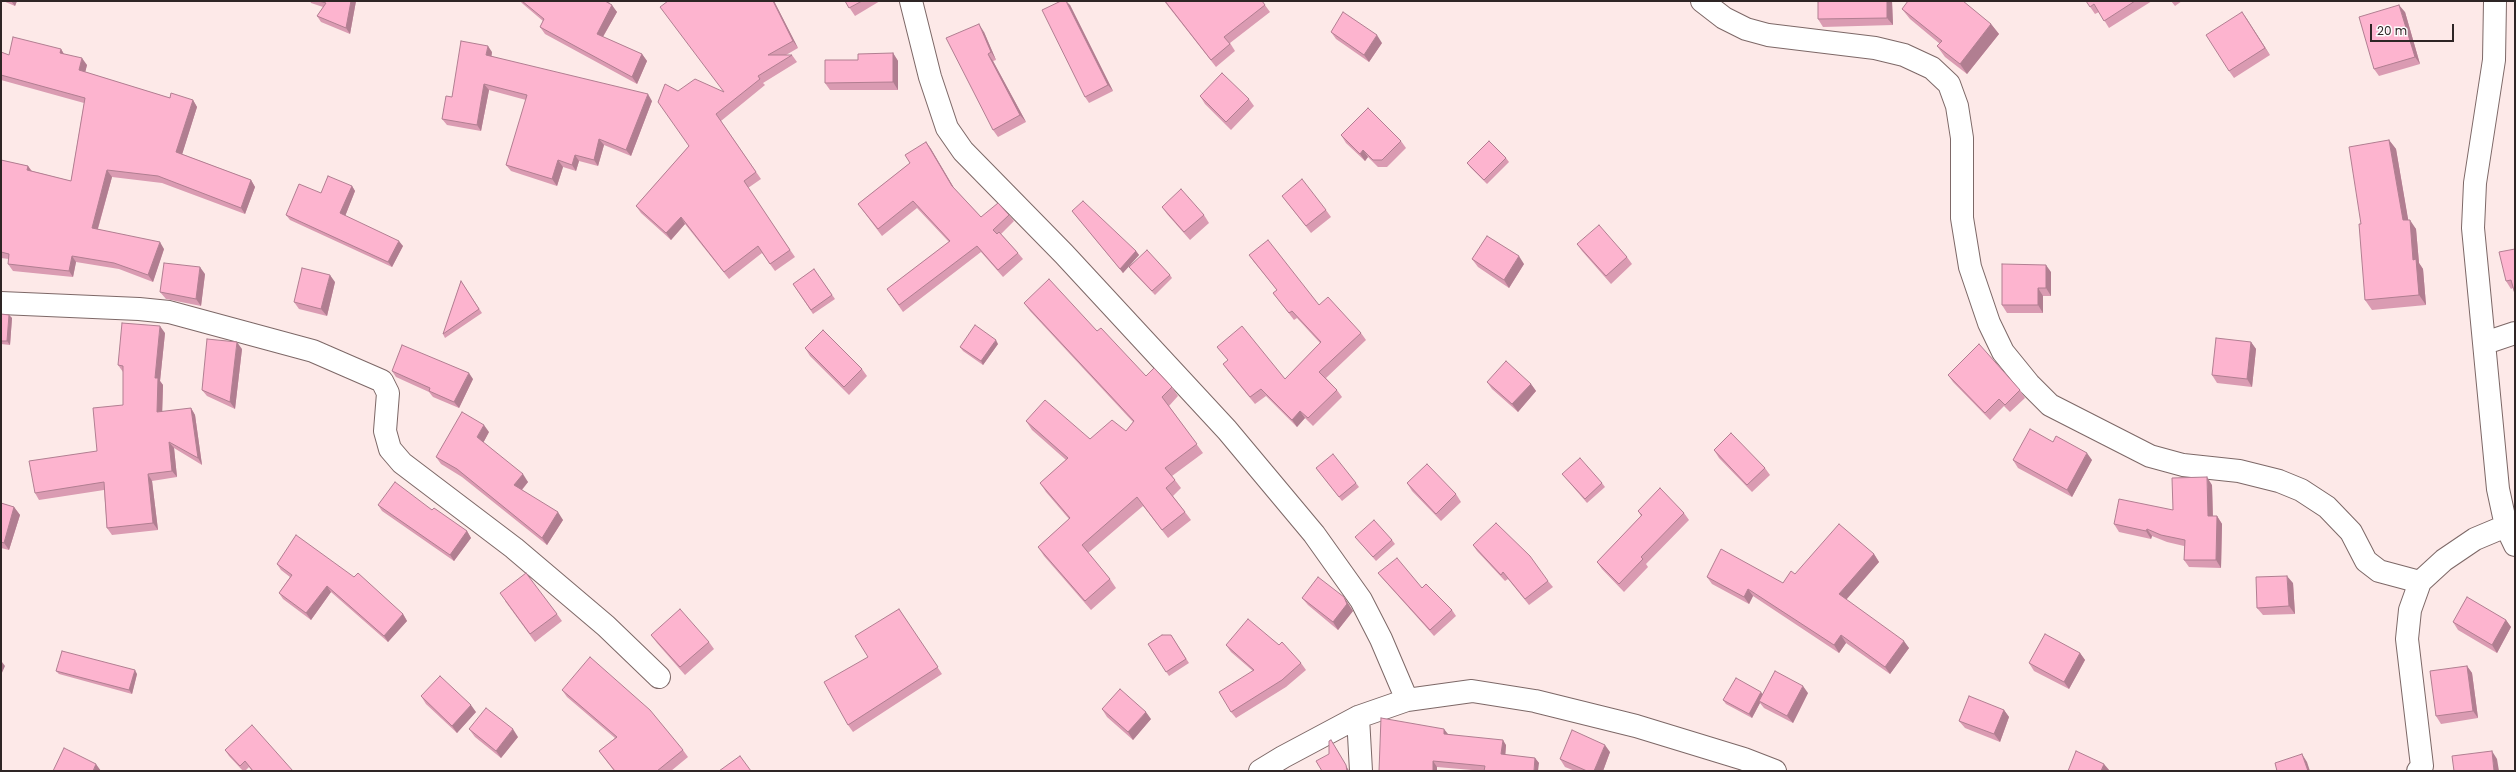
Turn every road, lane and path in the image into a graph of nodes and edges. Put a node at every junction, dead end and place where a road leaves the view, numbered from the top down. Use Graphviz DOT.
graph roads {
  1 [pos="911,1"];
  2 [pos="1702,1"];
  3 [pos="2495,1"];
  4 [pos="1,303"];
  5 [pos="2515,333"];
  6 [pos="2485,343"];
  7 [pos="2511,535"];
  8 [pos="2420,582"];
  9 [pos="659,677"];
  10 [pos="1407,700"];
  11 [pos="1358,717"];
  12 [pos="2421,769"];
  13 [pos="1260,771"];
  14 [pos="1361,771"];
  15 [pos="1775,771"];
  1 -- 10 [label="street"];
  2 -- 8 [label="street"];
  3 -- 6 [label="street"];
  4 -- 9 [label="street"];
  5 -- 6 [label="street"];
  6 -- 7 [label="street"];
  7 -- 8 [label="street"];
  8 -- 12 [label="street"];
  10 -- 11 [label="street"];
  10 -- 15 [label="street"];
  11 -- 13 [label="street"];
  11 -- 14 [label="street"];
}
